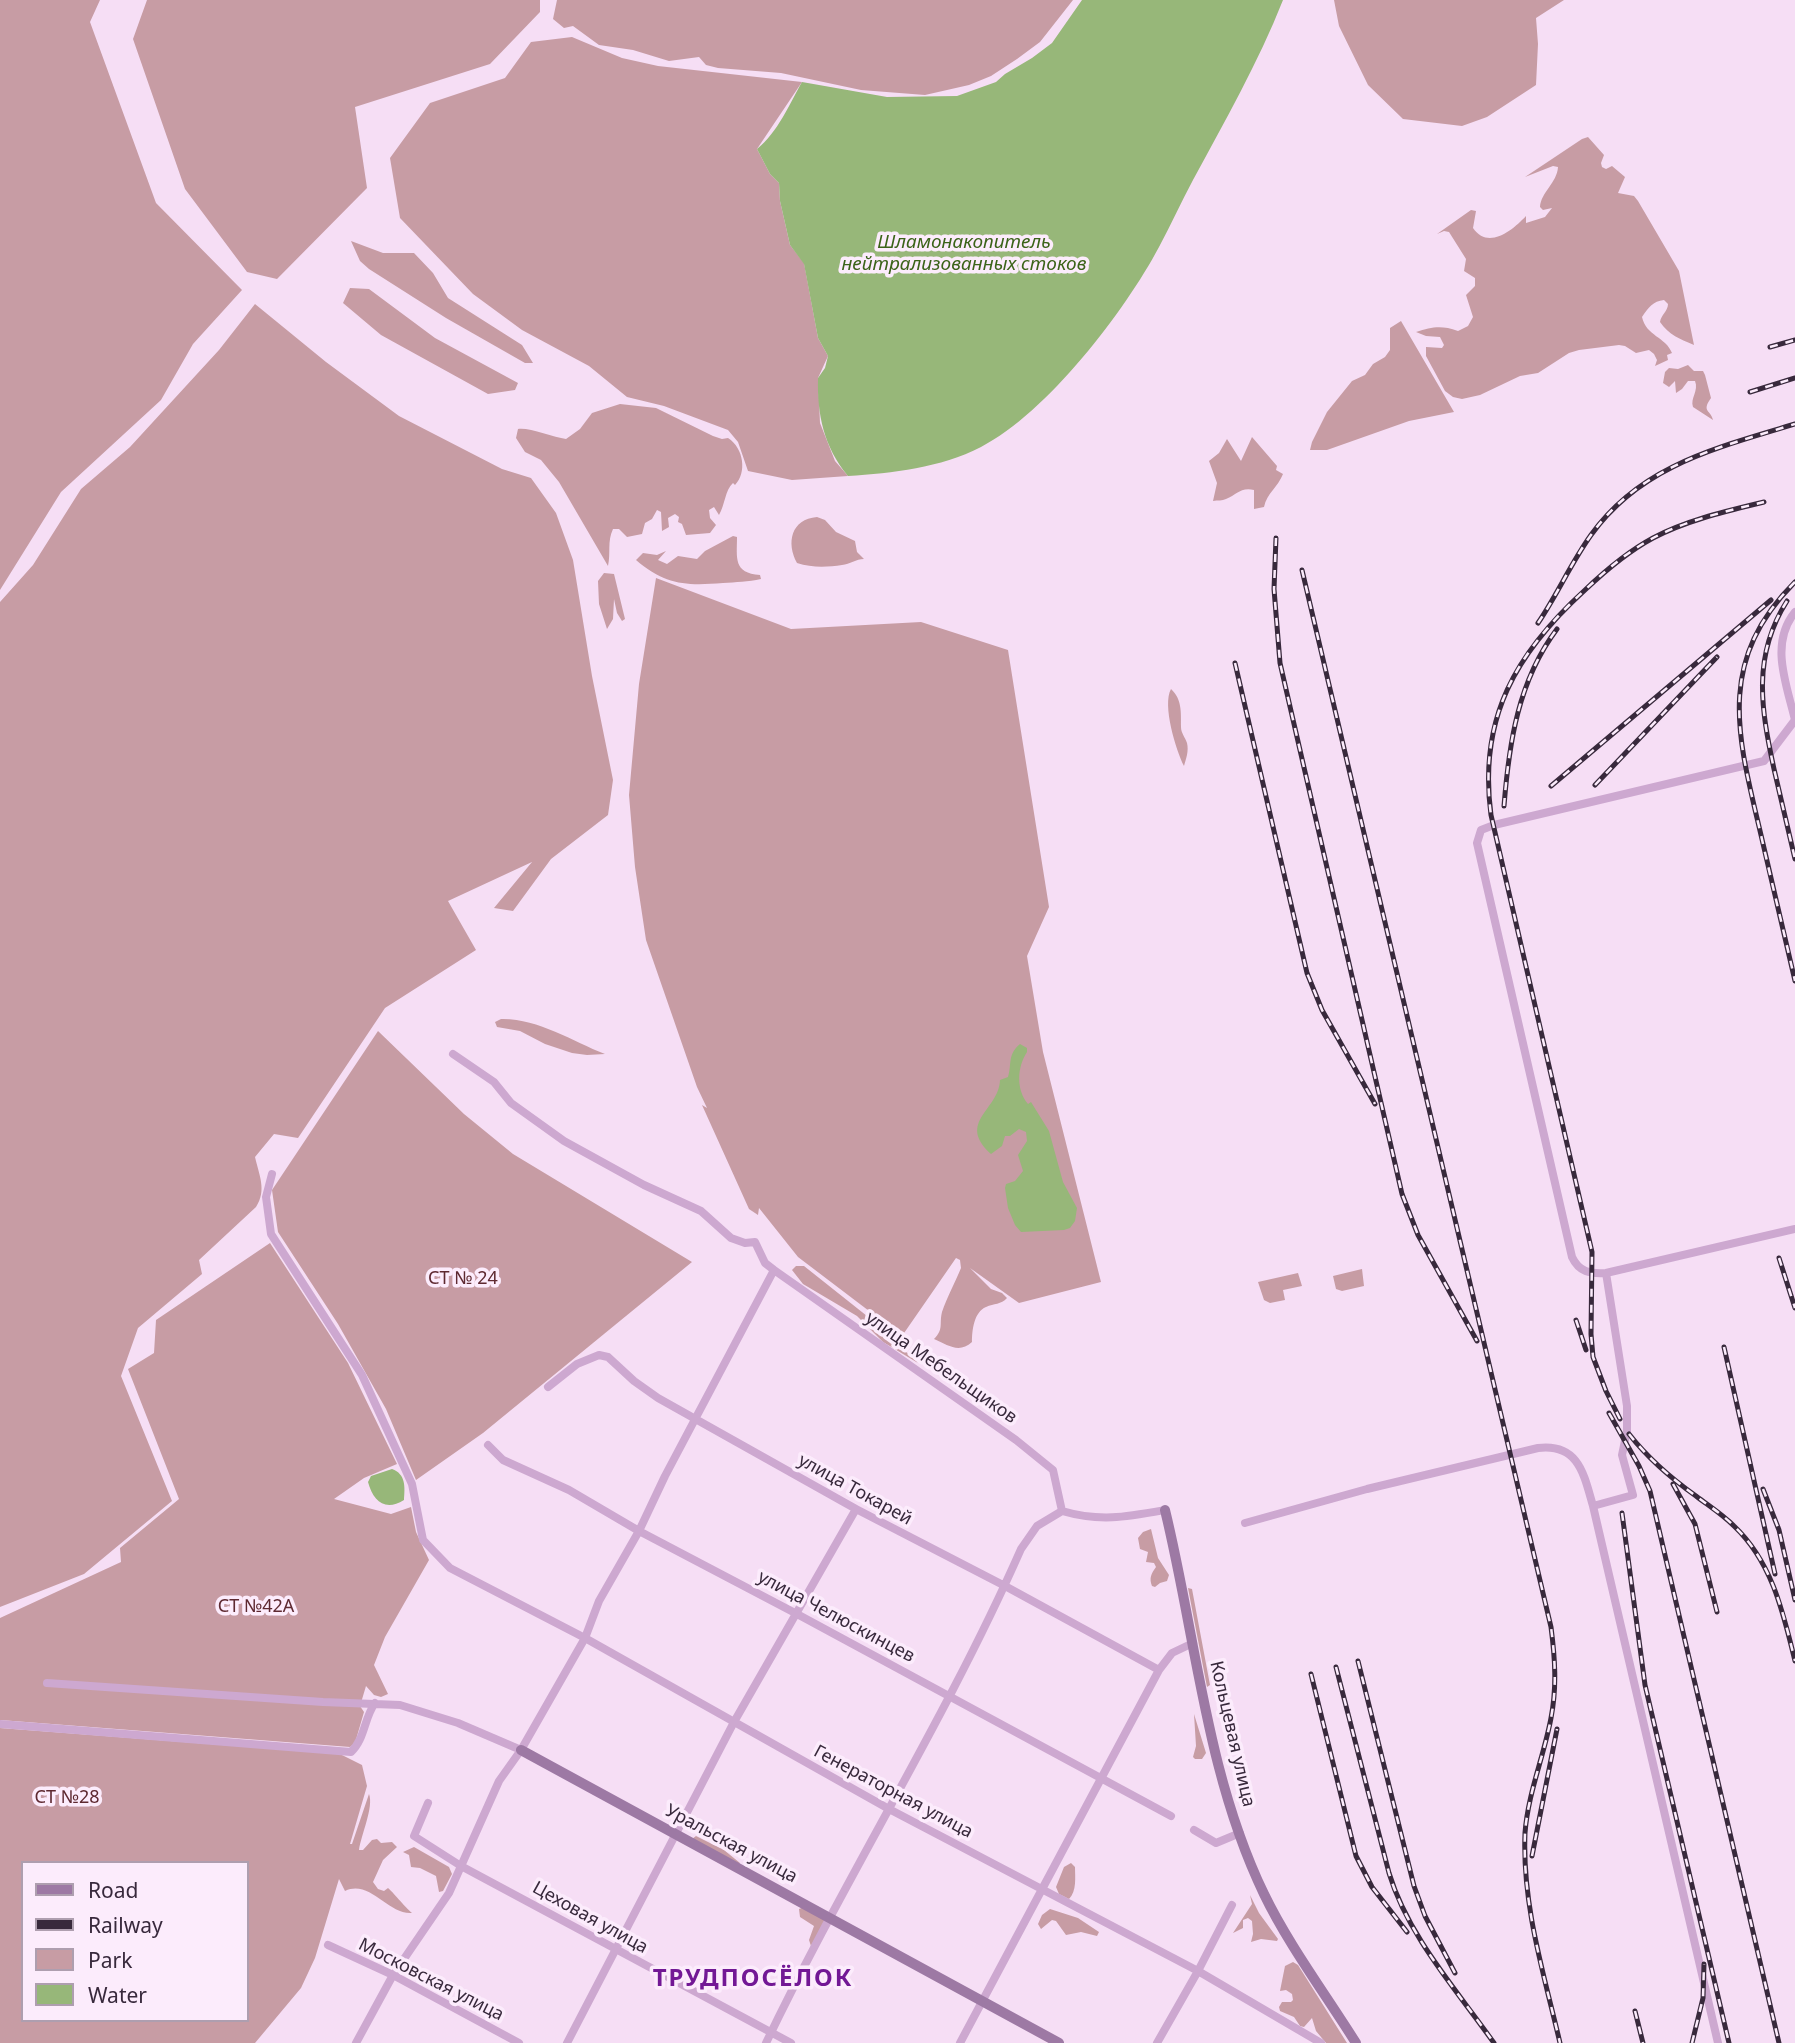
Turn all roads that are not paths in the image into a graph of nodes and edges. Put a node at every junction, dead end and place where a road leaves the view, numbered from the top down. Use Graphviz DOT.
graph roads {
  1 [pos="1795,612"];
  2 [pos="453,1054"];
  3 [pos="272,1174"];
  4 [pos="1795,1229"];
  5 [pos="774,1270"];
  6 [pos="1606,1273"];
  7 [pos="548,1387"];
  8 [pos="696,1419"];
  9 [pos="488,1446"];
  10 [pos="1593,1506"];
  11 [pos="856,1510"];
  12 [pos="1165,1510"];
  13 [pos="1062,1511"];
  14 [pos="1245,1523"];
  15 [pos="639,1531"];
  16 [pos="1005,1586"];
  17 [pos="797,1614"];
  18 [pos="584,1638"];
  19 [pos="1193,1643"];
  20 [pos="1159,1670"];
  21 [pos="47,1683"];
  22 [pos="949,1695"];
  23 [pos="376,1703"];
  24 [pos="734,1722"];
  25 [pos="0,1724"];
  26 [pos="521,1750"];
  27 [pos="1100,1779"];
  28 [pos="428,1802"];
  29 [pos="889,1809"];
  30 [pos="1171,1816"];
  31 [pos="1194,1830"];
  32 [pos="674,1833"];
  33 [pos="1240,1833"];
  34 [pos="461,1866"];
  35 [pos="1044,1889"];
  36 [pos="1232,1905"];
  37 [pos="830,1918"];
  38 [pos="328,1945"];
  39 [pos="614,1950"];
  40 [pos="1198,1971"];
  41 [pos="393,1975"];
  42 [pos="982,2003"];
  43 [pos="771,2032"];
  44 [pos="356,2043"];
  45 [pos="519,2043"];
  46 [pos="567,2043"];
  47 [pos="766,2043"];
  48 [pos="791,2043"];
  49 [pos="960,2043"];
  50 [pos="1059,2043"];
  51 [pos="1157,2043"];
  52 [pos="1321,2043"];
  53 [pos="1356,2043"];
  54 [pos="1718,2043"];
  1 -- 6 [label="street"];
  2 -- 5 [label="street"];
  3 -- 18 [label="street, Генераторная улица"];
  4 -- 6 [label="street"];
  5 -- 8 [label="street"];
  5 -- 13 [label="street, улица Мебельщиков"];
  6 -- 10 [label="street"];
  7 -- 8 [label="street, улица Токарей"];
  8 -- 11 [label="street, улица Токарей"];
  8 -- 15 [label="street"];
  9 -- 15 [label="street, улица Челюскинцев"];
  10 -- 14 [label="street"];
  10 -- 54 [label="street"];
  11 -- 16 [label="street, улица Токарей"];
  11 -- 17 [label="street"];
  12 -- 13 [label="street, Кольцевая улица"];
  12 -- 19 [label="street, Кольцевая улица"];
  13 -- 16 [label="street"];
  15 -- 17 [label="street, улица Челюскинцев"];
  15 -- 18 [label="street"];
  16 -- 20 [label="street, улица Токарей"];
  16 -- 22 [label="street"];
  17 -- 22 [label="street, улица Челюскинцев"];
  17 -- 24 [label="street"];
  18 -- 24 [label="street, Генераторная улица"];
  18 -- 26 [label="street"];
  19 -- 20 [label="street"];
  19 -- 33 [label="street, Кольцевая улица"];
  20 -- 27 [label="street"];
  21 -- 23 [label="street, Уральская улица"];
  22 -- 27 [label="street, улица Челюскинцев"];
  22 -- 29 [label="street"];
  23 -- 25 [label="street"];
  23 -- 26 [label="street, Уральская улица"];
  24 -- 29 [label="street, Генераторная улица"];
  24 -- 32 [label="street"];
  26 -- 32 [label="street, Уральская улица"];
  26 -- 34 [label="street"];
  27 -- 30 [label="street, улица Челюскинцев"];
  27 -- 35 [label="street"];
  28 -- 34 [label="street, Цеховая улица"];
  29 -- 35 [label="street, Генераторная улица"];
  29 -- 37 [label="street"];
  31 -- 33 [label="street"];
  32 -- 37 [label="street, Уральская улица"];
  32 -- 39 [label="street"];
  33 -- 53 [label="street, Кольцевая улица"];
  34 -- 39 [label="street, Цеховая улица"];
  34 -- 41 [label="street"];
  35 -- 40 [label="street, Генераторная улица"];
  35 -- 42 [label="street"];
  36 -- 40 [label="street"];
  37 -- 42 [label="street, Уральская улица"];
  37 -- 43 [label="street"];
  38 -- 41 [label="street, Московская улица"];
  39 -- 43 [label="street, Цеховая улица"];
  39 -- 46 [label="street"];
  40 -- 51 [label="street"];
  40 -- 52 [label="street, Генераторная улица"];
  41 -- 44 [label="street"];
  41 -- 45 [label="street, Московская улица"];
  42 -- 49 [label="street"];
  42 -- 50 [label="street, Уральская улица"];
  43 -- 47 [label="street"];
  43 -- 48 [label="street, Цеховая улица"];
}
